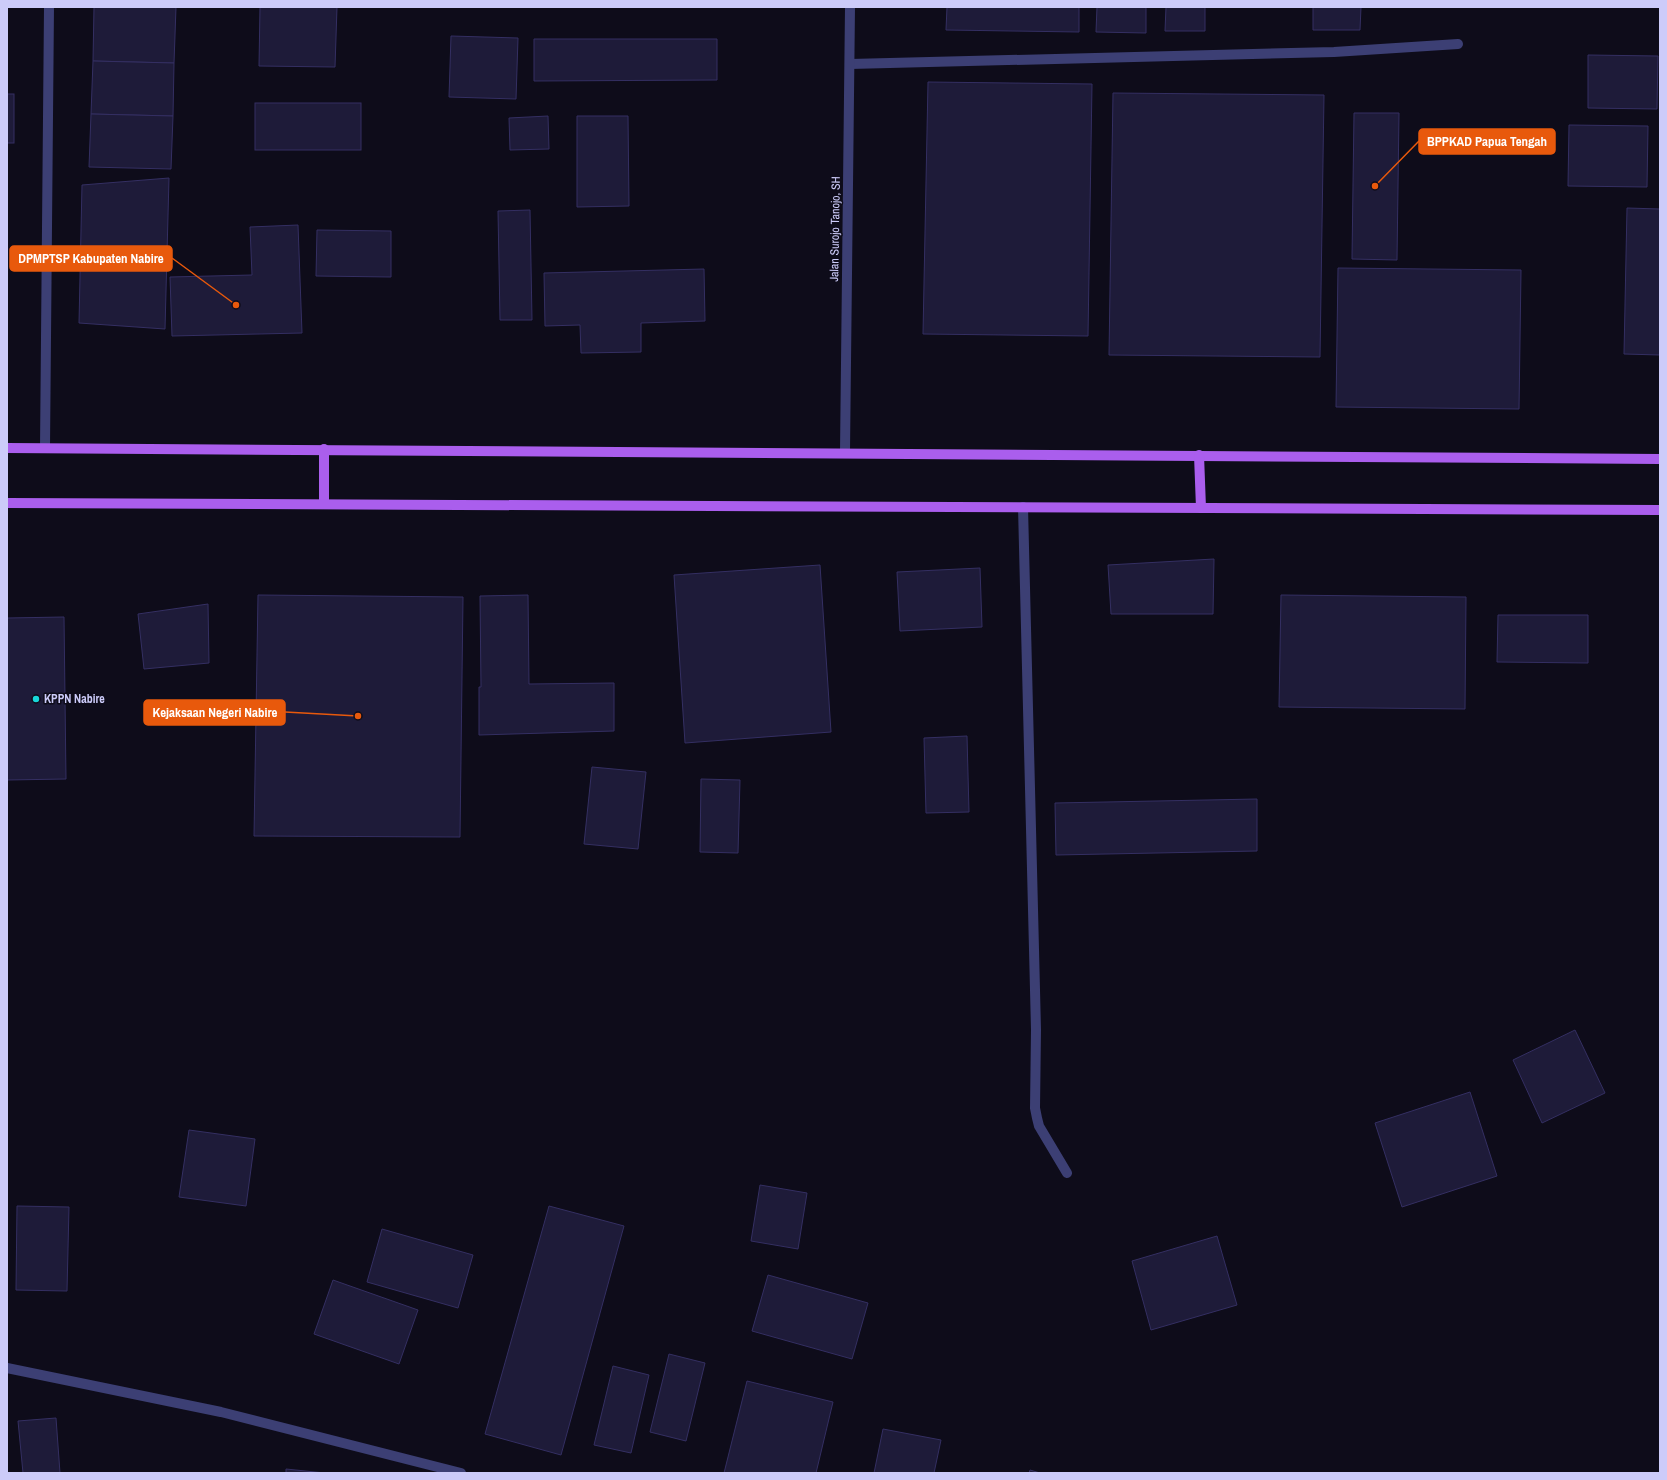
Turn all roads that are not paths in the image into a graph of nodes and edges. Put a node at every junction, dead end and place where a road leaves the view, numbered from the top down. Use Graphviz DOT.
graph roads {
  1 [pos="49,7"];
  2 [pos="850,7"];
  3 [pos="1458,44"];
  4 [pos="850,64"];
  5 [pos="7,448"];
  6 [pos="45,448"];
  7 [pos="324,449"];
  8 [pos="845,452"];
  9 [pos="1199,455"];
  10 [pos="1660,459"];
  11 [pos="7,503"];
  12 [pos="324,504"];
  13 [pos="1023,508"];
  14 [pos="1201,508"];
  15 [pos="1660,510"];
  16 [pos="1066,1173"];
  17 [pos="7,1368"];
  18 [pos="461,1473"];
  1 -- 6 [label="street"];
  2 -- 4 [label="street, Jalan Surojo Tanojo, SH"];
  3 -- 4 [label="street"];
  4 -- 8 [label="street, Jalan Surojo Tanojo, SH"];
  5 -- 6 [label="main road"];
  6 -- 7 [label="main road"];
  7 -- 8 [label="main road"];
  7 -- 12 [label="main road"];
  8 -- 9 [label="main road"];
  9 -- 10 [label="main road"];
  9 -- 14 [label="main road"];
  11 -- 12 [label="main road"];
  12 -- 13 [label="main road"];
  13 -- 14 [label="main road"];
  13 -- 16 [label="street"];
  14 -- 15 [label="main road"];
  17 -- 18 [label="street"];
}
